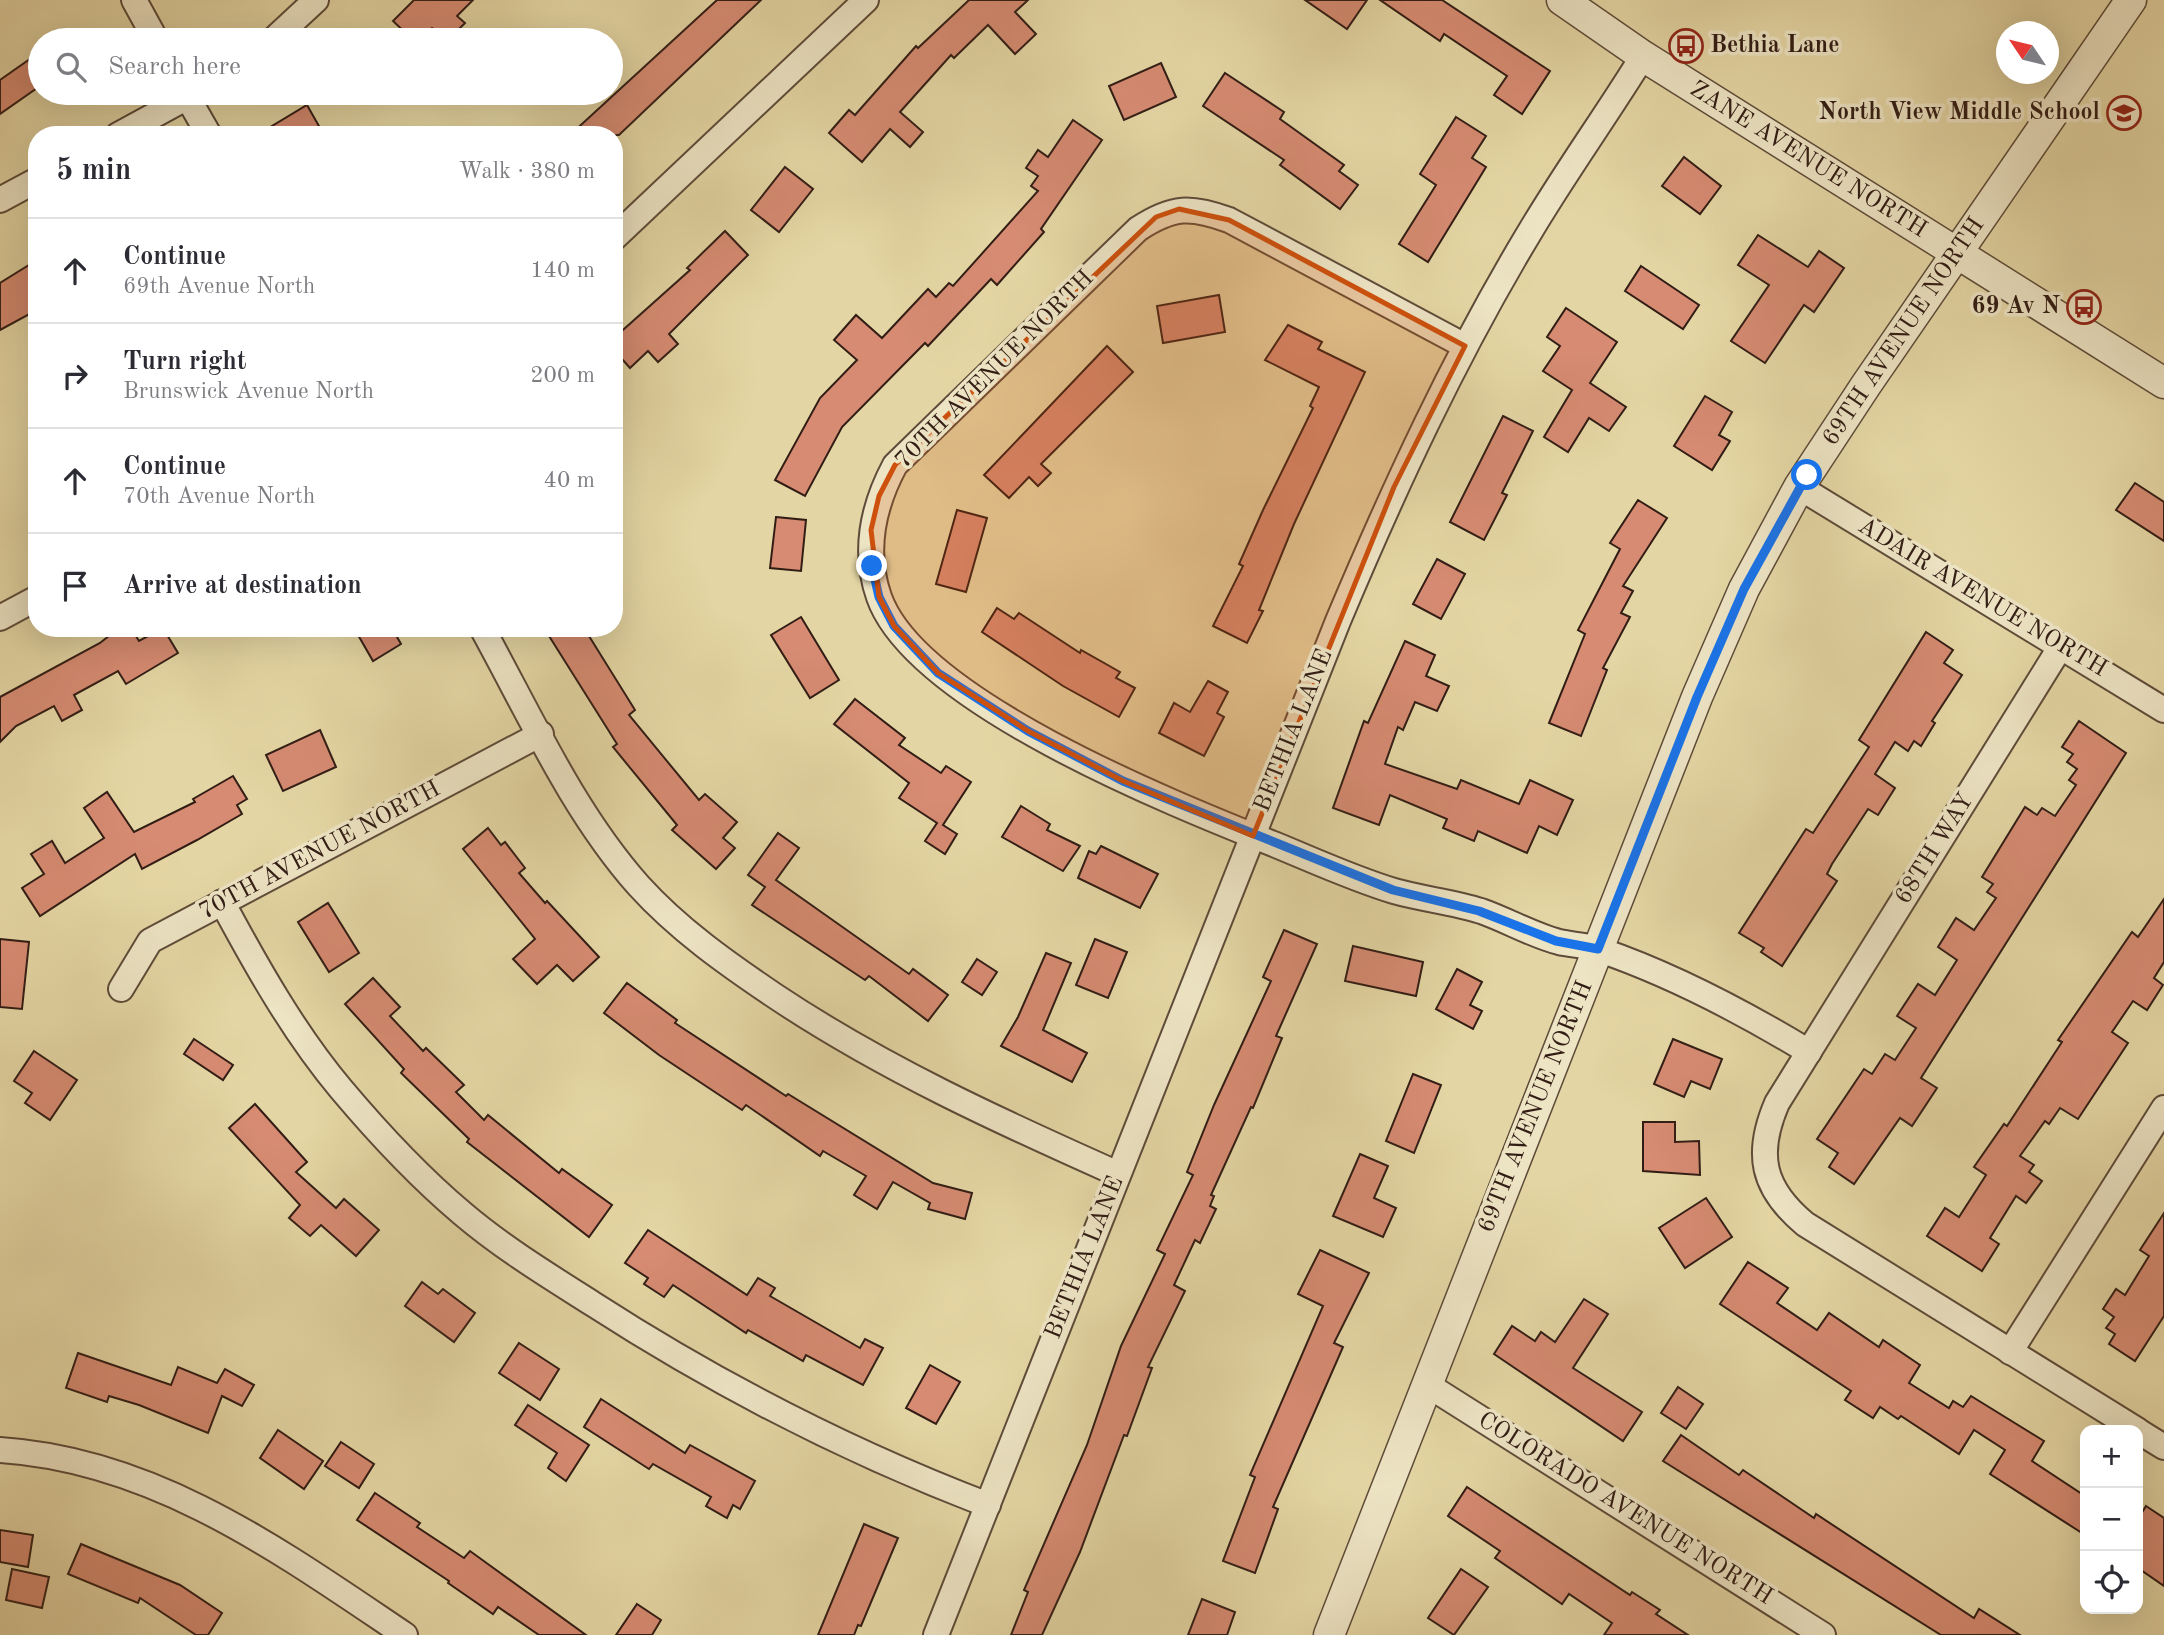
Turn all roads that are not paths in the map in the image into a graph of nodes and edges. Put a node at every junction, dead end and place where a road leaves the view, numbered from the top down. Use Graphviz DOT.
graph roads {
  1 [pos="134,0"];
  2 [pos="316,0"];
  3 [pos="866,0"];
  4 [pos="1562,0"];
  5 [pos="2132,0"];
  6 [pos="149,28"];
  7 [pos="286,28"];
  8 [pos="1643,56"];
  9 [pos="170,105"];
  10 [pos="194,105"];
  11 [pos="134,126"];
  12 [pos="205,126"];
  13 [pos="28,185"];
  14 [pos="0,200"];
  15 [pos="623,230"];
  16 [pos="1956,255"];
  17 [pos="1465,346"];
  18 [pos="2164,383"];
  19 [pos="1799,487"];
  20 [pos="28,603"];
  21 [pos="0,618"];
  22 [pos="487,637"];
  23 [pos="2061,646"];
  24 [pos="2164,710"];
  25 [pos="541,734"];
  26 [pos="1253,836"];
  27 [pos="222,902"];
  28 [pos="1598,949"];
  29 [pos="121,989"];
  30 [pos="1809,1052"];
  31 [pos="2164,1108"];
  32 [pos="1118,1174"];
  33 [pos="2010,1352"];
  34 [pos="1426,1384"];
  35 [pos="2130,1425"];
  36 [pos="2143,1433"];
  37 [pos="2164,1447"];
  38 [pos="0,1450"];
  39 [pos="988,1504"];
  40 [pos="405,1635"];
  41 [pos="936,1635"];
  42 [pos="1329,1635"];
  43 [pos="1824,1635"];
  1 -- 6 [label="street"];
  2 -- 7 [label="street"];
  3 -- 15 [label="street"];
  4 -- 8 [label="street, ZANE AVENUE NORTH"];
  5 -- 16 [label="street, 69TH AVENUE NORTH"];
  8 -- 16 [label="street, ZANE AVENUE NORTH"];
  8 -- 17 [label="street, BETHIA LANE"];
  9 -- 11 [label="street"];
  10 -- 12 [label="street"];
  13 -- 14 [label="street"];
  16 -- 18 [label="street, ZANE AVENUE NORTH"];
  16 -- 19 [label="street, 69TH AVENUE NORTH"];
  17 -- 26 [label="street, BETHIA LANE"];
  17 -- 26 [label="street, 70TH AVENUE NORTH"];
  19 -- 23 [label="street, ADAIR AVENUE NORTH"];
  19 -- 28 [label="street, 69TH AVENUE NORTH"];
  20 -- 21 [label="street"];
  22 -- 25 [label="street"];
  23 -- 24 [label="street, ADAIR AVENUE NORTH"];
  23 -- 30 [label="street, 68TH WAY"];
  25 -- 27 [label="street, 70TH AVENUE NORTH"];
  25 -- 32 [label="street"];
  26 -- 28 [label="street, 70TH AVENUE NORTH"];
  26 -- 32 [label="street, BETHIA LANE"];
  27 -- 29 [label="street, 70TH AVENUE NORTH"];
  27 -- 39 [label="street"];
  28 -- 30 [label="street, 70TH AVENUE NORTH"];
  28 -- 34 [label="street, 69TH AVENUE NORTH"];
  30 -- 33 [label="street, 68TH WAY"];
  31 -- 33 [label="street"];
  32 -- 39 [label="street, BETHIA LANE"];
  33 -- 35 [label="street, 68TH WAY"];
  34 -- 42 [label="street, 69TH AVENUE NORTH"];
  34 -- 43 [label="street, COLORADO AVENUE NORTH"];
  36 -- 37 [label="street, 68TH WAY"];
  38 -- 40 [label="street"];
  39 -- 41 [label="street, BETHIA LANE"];
}
